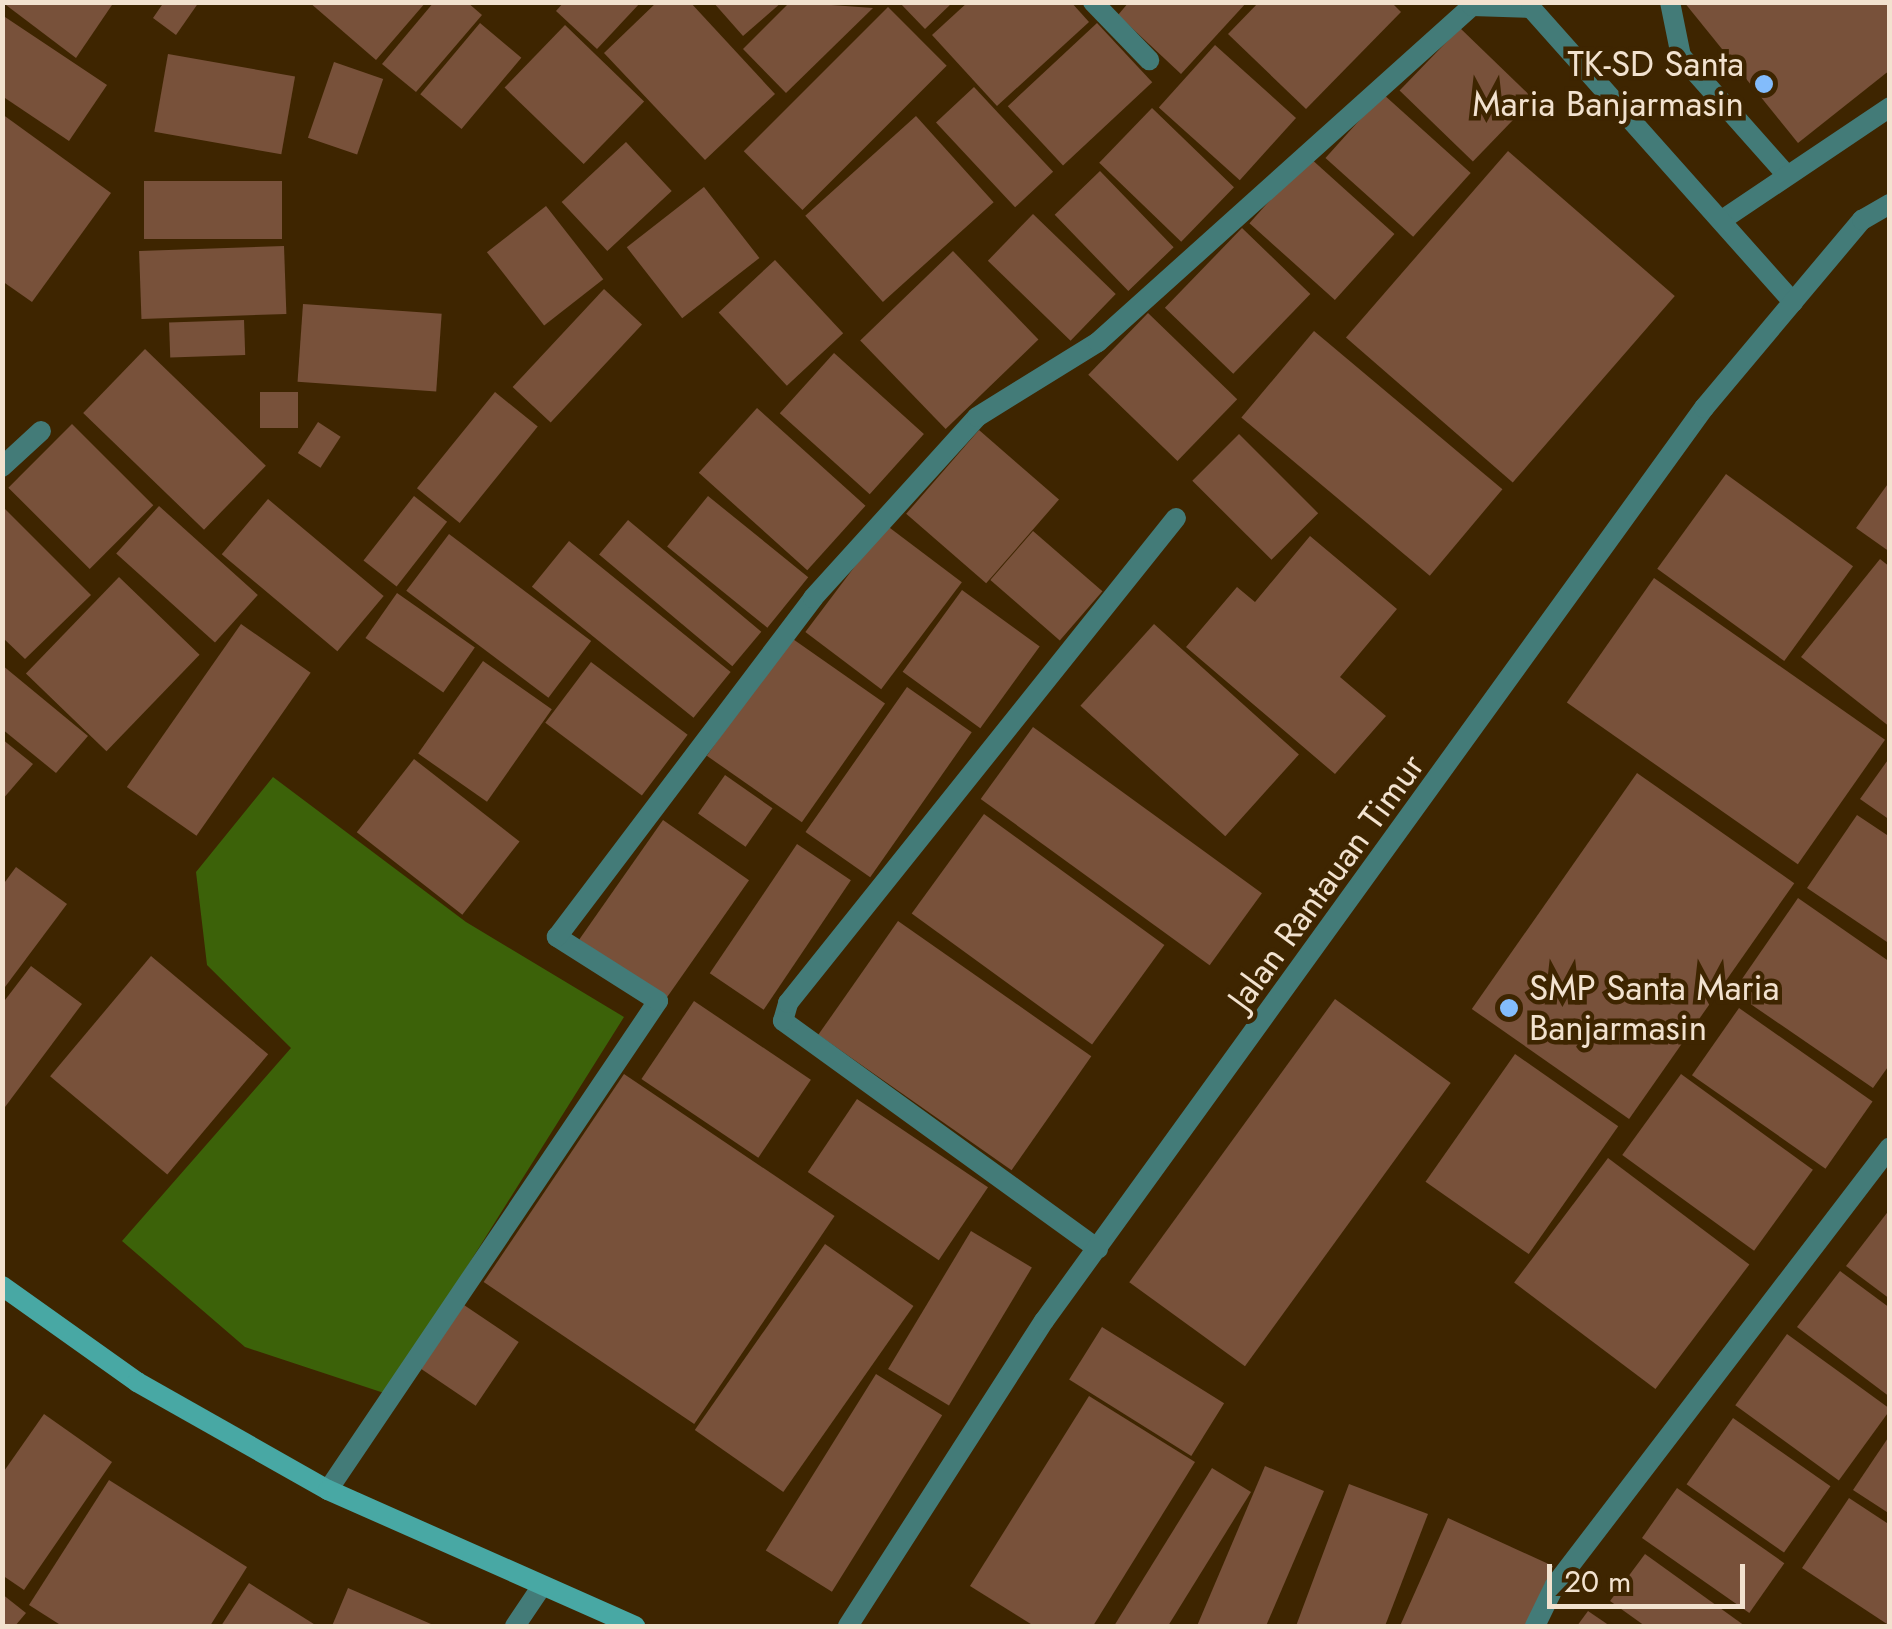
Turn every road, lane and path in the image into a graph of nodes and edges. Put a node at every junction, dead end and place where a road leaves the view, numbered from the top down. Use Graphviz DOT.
graph roads {
  1 [pos="1094,2"];
  2 [pos="1670,2"];
  3 [pos="1149,60"];
  4 [pos="1890,107"];
  5 [pos="1783,172"];
  6 [pos="1890,204"];
  7 [pos="1725,218"];
  8 [pos="1793,302"];
  9 [pos="41,431"];
  10 [pos="2,467"];
  11 [pos="1176,518"];
  12 [pos="1890,1147"];
  13 [pos="1098,1249"];
  14 [pos="2,1286"];
  15 [pos="328,1490"];
  16 [pos="540,1589"];
  17 [pos="515,1626"];
  18 [pos="634,1626"];
  19 [pos="848,1626"];
  20 [pos="1535,1626"];
  1 -- 3 [label="street"];
  2 -- 5 [label="street"];
  4 -- 5 [label="street"];
  5 -- 7 [label="street"];
  6 -- 8 [label="street, Jalan Rantauan Timur"];
  7 -- 8 [label="street"];
  7 -- 15 [label="street"];
  8 -- 13 [label="street, Jalan Rantauan Timur"];
  9 -- 10 [label="street"];
  11 -- 13 [label="street"];
  12 -- 20 [label="street"];
  13 -- 19 [label="street, Jalan Rantauan Timur"];
  14 -- 15 [label="main road"];
  15 -- 16 [label="main road"];
  16 -- 17 [label="street"];
  16 -- 18 [label="main road"];
}
